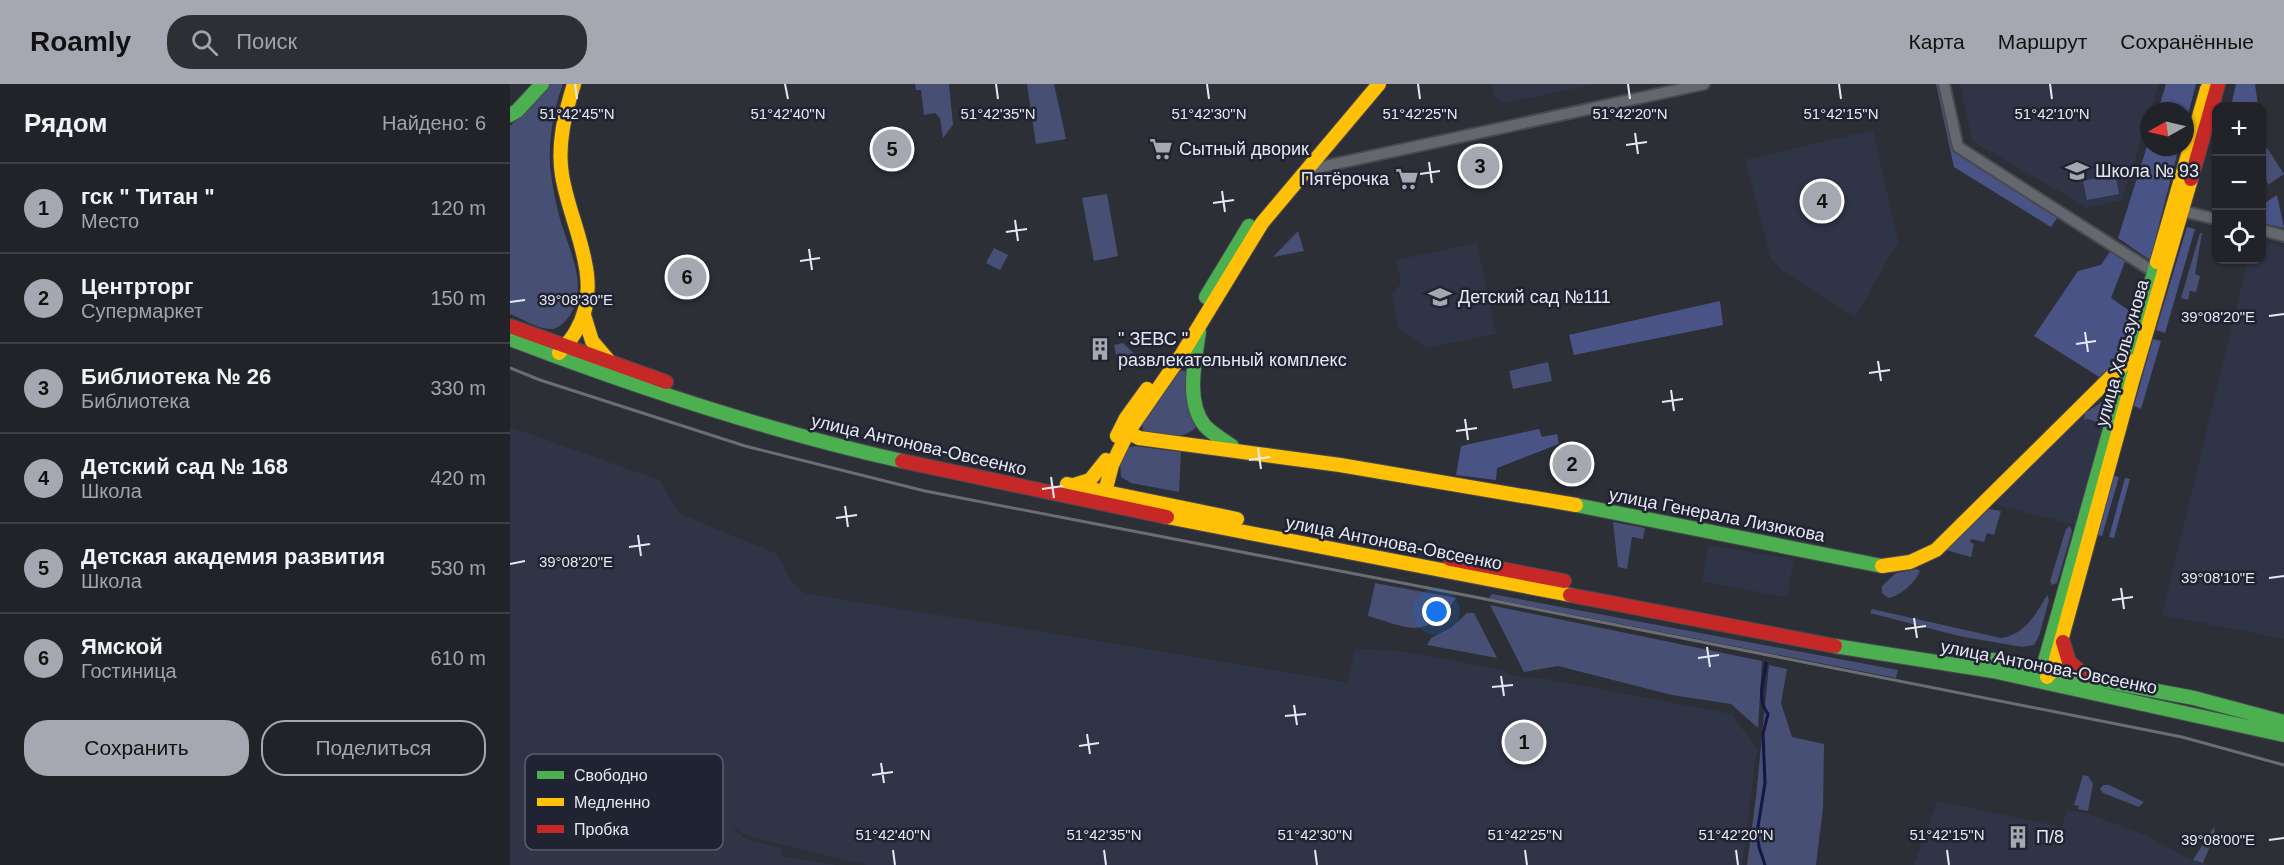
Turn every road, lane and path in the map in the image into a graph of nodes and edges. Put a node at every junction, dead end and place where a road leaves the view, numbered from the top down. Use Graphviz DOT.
graph roads {
  1 [pos="542,84"];
  2 [pos="574,84"];
  3 [pos="1367,84"];
  4 [pos="1379,84"];
  5 [pos="1704,84"];
  6 [pos="1944,84"];
  7 [pos="2209,84"];
  8 [pos="2218,84"];
  9 [pos="510,115"];
  10 [pos="2201,126"];
  11 [pos="1307,170"];
  12 [pos="2182,211"];
  13 [pos="2212,218"];
  14 [pos="2266,231"];
  15 [pos="2284,236"];
  16 [pos="2154,272"];
  17 [pos="584,315"];
  18 [pos="1200,325"];
  19 [pos="510,326"];
  20 [pos="510,339"];
  21 [pos="560,351"];
  22 [pos="1176,356"];
  23 [pos="2128,360"];
  24 [pos="611,363"];
  25 [pos="1193,372"];
  26 [pos="2127,381"];
  27 [pos="2105,384"];
  28 [pos="1202,422"];
  29 [pos="1130,428"];
  30 [pos="1181,443"];
  31 [pos="1237,448"];
  32 [pos="1109,463"];
  33 [pos="1072,485"];
  34 [pos="1098,495"];
  35 [pos="1125,496"];
  36 [pos="2058,632"];
  37 [pos="2018,663"];
  38 [pos="2047,673"];
  39 [pos="2088,677"];
  40 [pos="2284,722"];
  41 [pos="2284,735"];
  1 -- 9 [label="main road"];
  2 -- 17 [label="main road"];
  3 -- 22 [label="main road"];
  4 -- 11 [label="main road"];
  5 -- 11 [label="street"];
  6 -- 16 [label="street"];
  7 -- 10 [label="main road, улица Хользунова"];
  8 -- 10 [label="main road, улица Хользунова"];
  10 -- 12 [label="main road, улица Хользунова"];
  10 -- 16 [label="main road, улица Хользунова"];
  11 -- 18 [label="main road"];
  12 -- 13 [label="street"];
  12 -- 26 [label="main road, улица Хользунова"];
  14 -- 15 [label="street"];
  16 -- 23 [label="main road, улица Хользунова"];
  17 -- 21 [label="main road"];
  17 -- 24 [label="main road"];
  18 -- 22 [label="main road"];
  18 -- 25 [label="main road"];
  19 -- 21 [label="main road, улица Антонова-Овсеенко"];
  20 -- 21 [label="main road, улица Антонова-Овсеенко"];
  21 -- 24 [label="main road, улица Антонова-Овсеенко"];
  21 -- 34 [label="main road, улица Антонова-Овсеенко"];
  22 -- 25 [label="main road"];
  22 -- 29 [label="main road"];
  22 -- 29 [label="main road"];
  23 -- 26 [label="main road, улица Хользунова"];
  23 -- 27 [label="main road"];
  24 -- 33 [label="main road, улица Антонова-Овсеенко"];
  25 -- 28 [label="main road"];
  26 -- 27 [label="main road, улица Генерала Лизюкова"];
  26 -- 36 [label="main road, улица Хользунова"];
  27 -- 31 [label="main road, улица Генерала Лизюкова"];
  28 -- 30 [label="main road"];
  28 -- 31 [label="main road, улица Генерала Лизюкова"];
  29 -- 30 [label="main road, улица Генерала Лизюкова"];
  29 -- 32 [label="main road"];
  29 -- 32 [label="main road"];
  30 -- 31 [label="main road, улица Генерала Лизюкова"];
  32 -- 33 [label="main road"];
  32 -- 34 [label="main road"];
  32 -- 35 [label="main road"];
  33 -- 34 [label="main road, улица Антонова-Овсеенко"];
  34 -- 35 [label="main road, улица Антонова-Овсеенко"];
  34 -- 38 [label="main road, улица Антонова-Овсеенко"];
  35 -- 37 [label="main road, улица Антонова-Овсеенко"];
  36 -- 37 [label="main road, улица Хользунова"];
  36 -- 38 [label="main road, улица Хользунова"];
  36 -- 39 [label="main road, улица Хользунова"];
  37 -- 38 [label="main road, улица Антонова-Овсеенко"];
  38 -- 39 [label="main road, улица Антонова-Овсеенко"];
  38 -- 41 [label="main road, улица Антонова-Овсеенко"];
  39 -- 40 [label="main road, улица Антонова-Овсеенко"];
}
